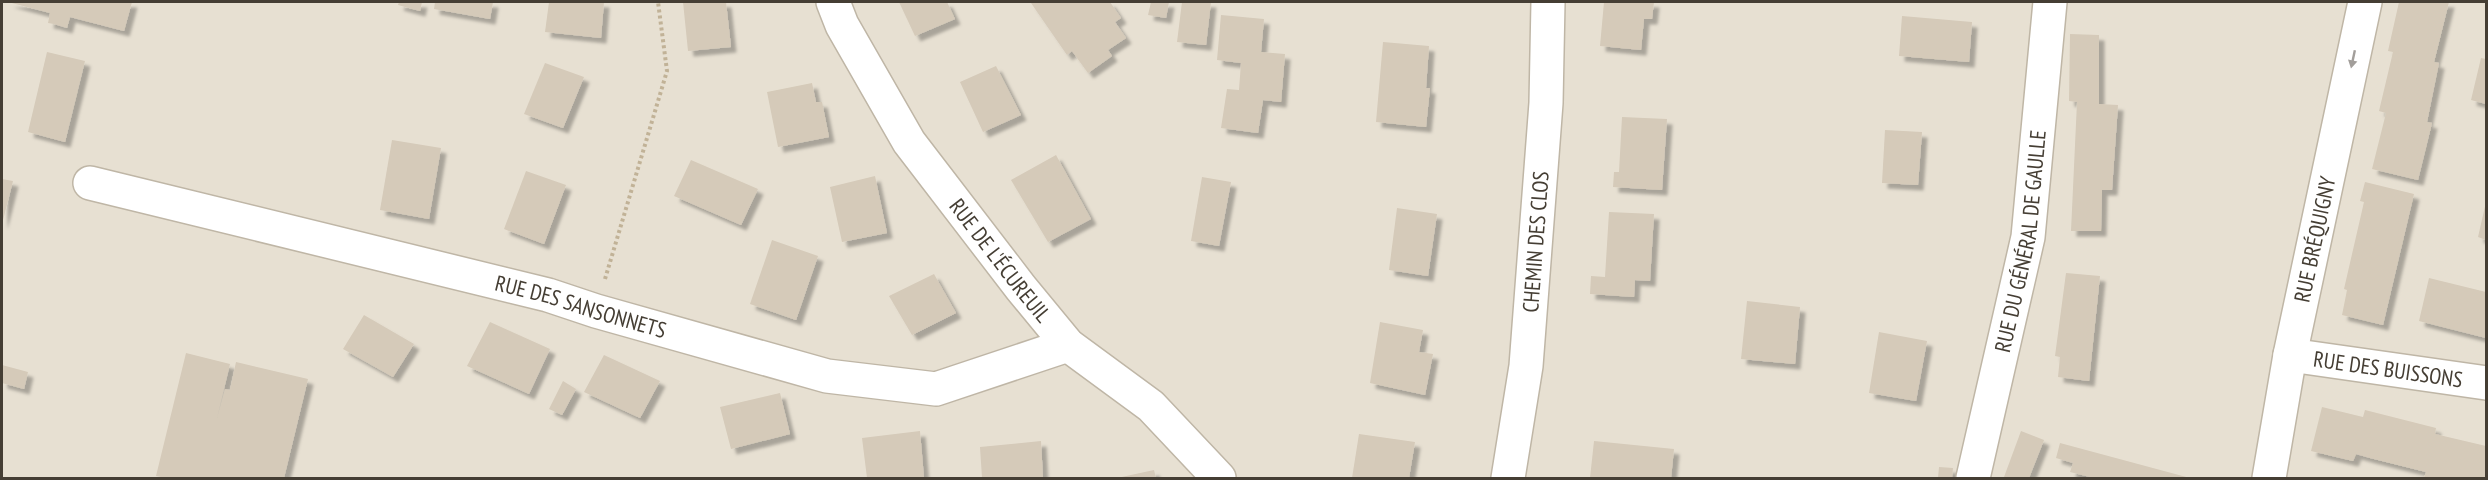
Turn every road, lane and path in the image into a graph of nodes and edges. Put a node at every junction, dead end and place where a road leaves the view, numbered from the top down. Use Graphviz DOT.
graph roads {
  1 [pos="658,2"];
  2 [pos="833,2"];
  3 [pos="1548,2"];
  4 [pos="2050,2"];
  5 [pos="2365,2"];
  6 [pos="90,183"];
  7 [pos="596,311"];
  8 [pos="1068,345"];
  9 [pos="2290,355"];
  10 [pos="2487,383"];
  11 [pos="1219,478"];
  12 [pos="1508,478"];
  13 [pos="1973,478"];
  14 [pos="2269,478"];
  1 -- 7 [label="path"];
  2 -- 8 [label="street, RUE DE L'ÉCUREUIL"];
  3 -- 12 [label="street, CHEMIN DES CLOS"];
  4 -- 13 [label="street, RUE DU GÉNÉRAL DE GAULLE"];
  5 -- 9 [label="street, RUE BRÉQUIGNY, one-way"];
  6 -- 7 [label="street, RUE DES SANSONNETS"];
  7 -- 8 [label="street, RUE DES SANSONNETS"];
  8 -- 11 [label="street, RUE DE L'ÉCUREUIL"];
  9 -- 10 [label="street, RUE DES BUISSONS"];
  9 -- 14 [label="street, RUE BRÉQUIGNY"];
}
